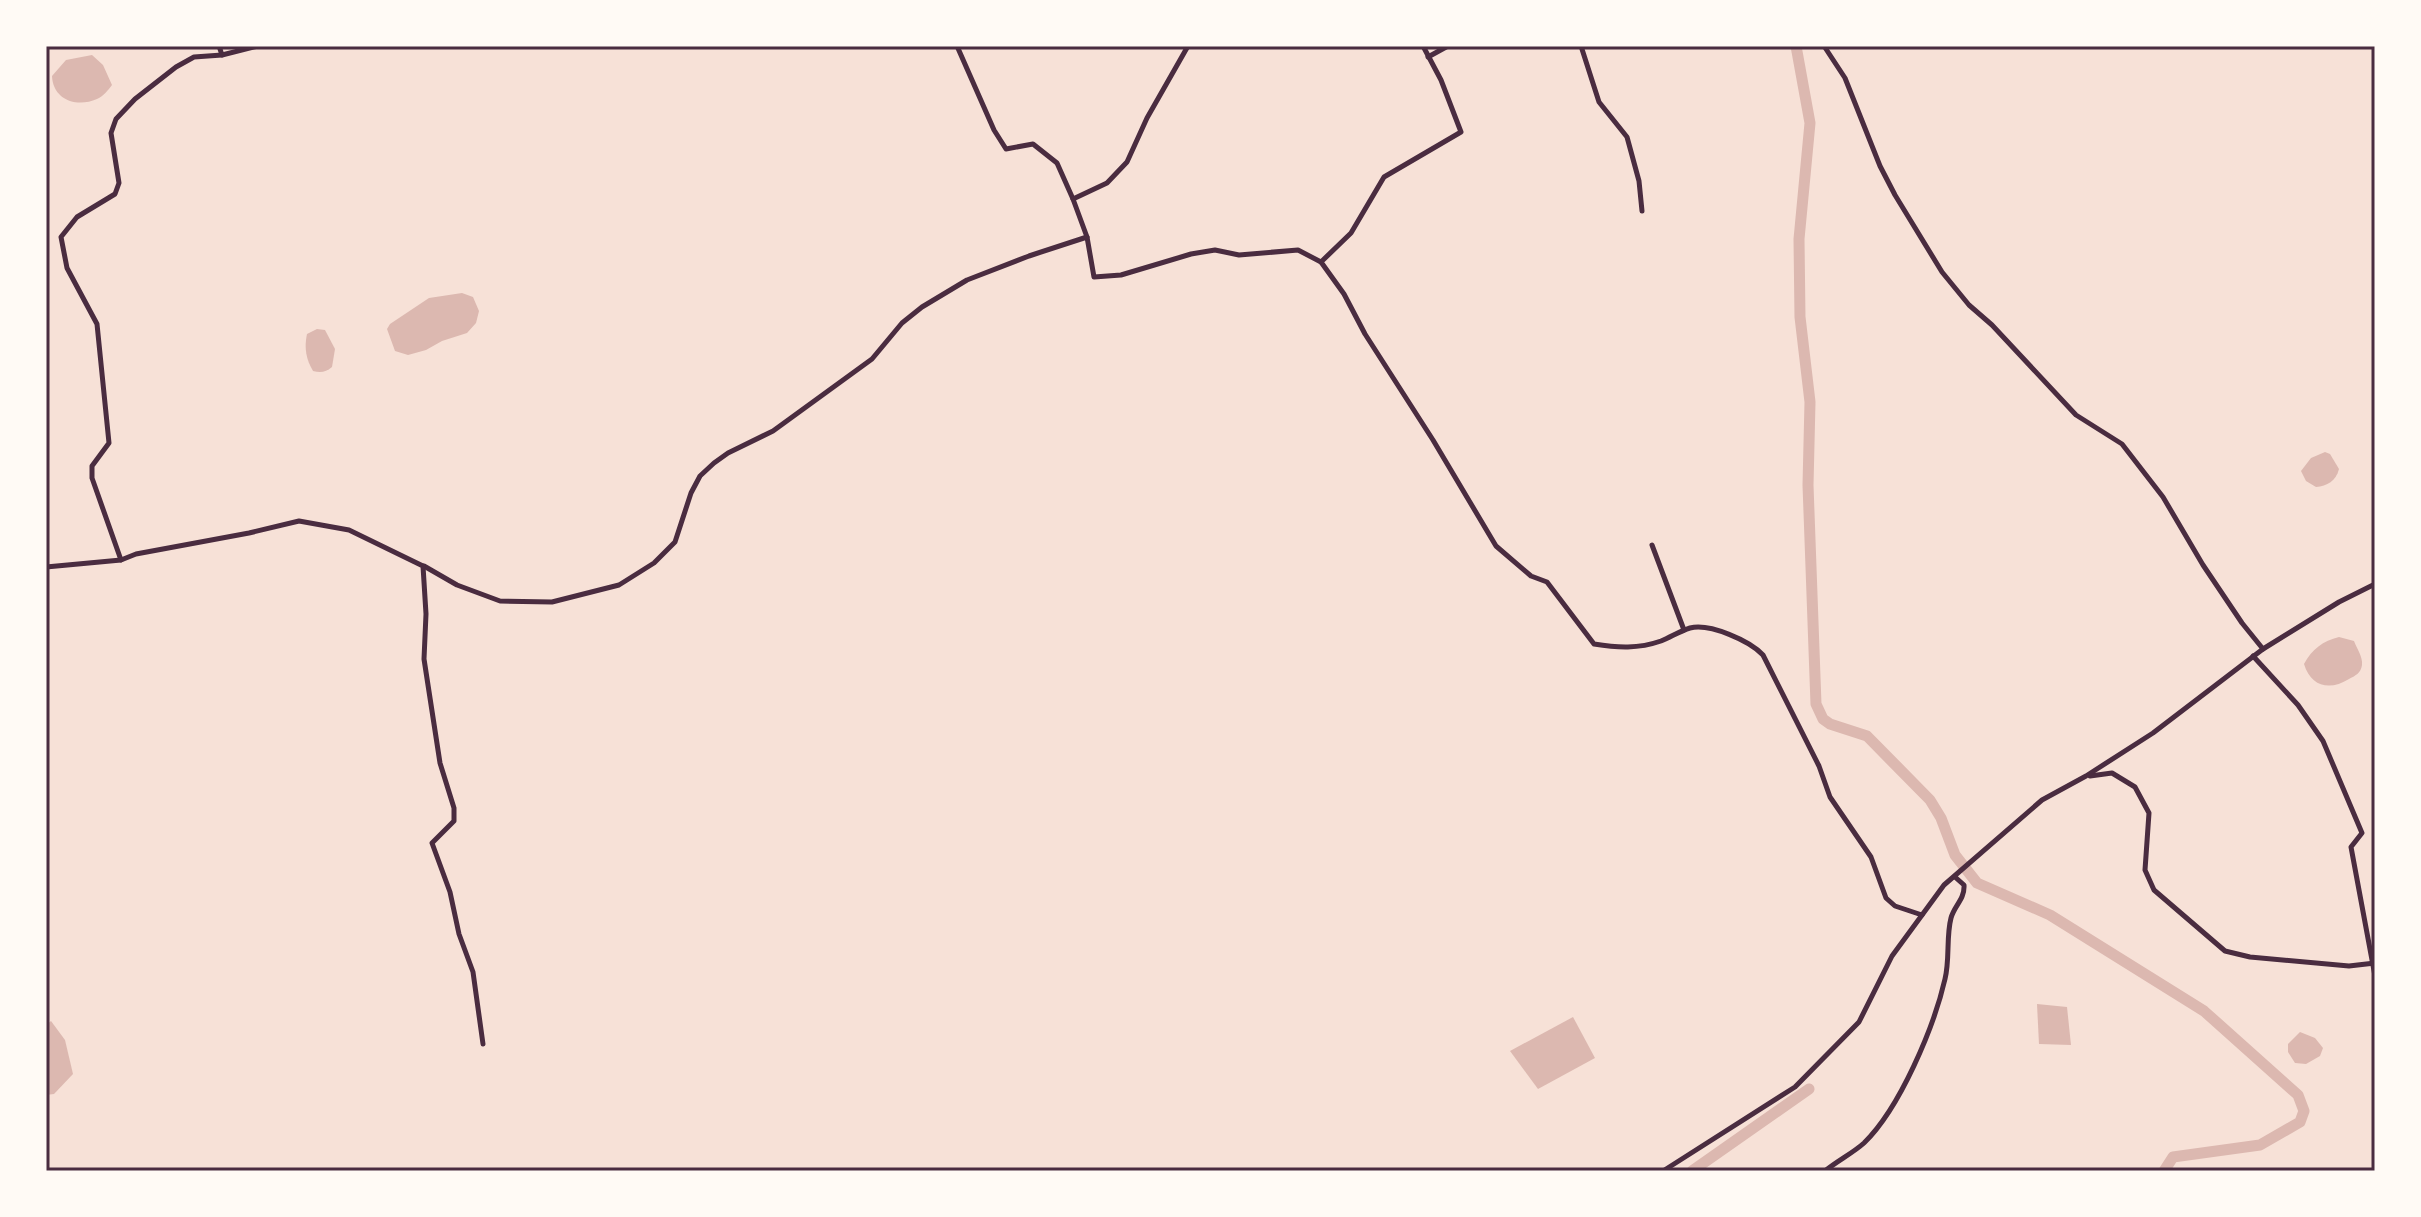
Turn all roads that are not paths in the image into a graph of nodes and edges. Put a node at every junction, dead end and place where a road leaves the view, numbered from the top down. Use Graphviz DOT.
graph roads {
  1 [pos="219,46"];
  2 [pos="258,46"];
  3 [pos="957,46"];
  4 [pos="1188,46"];
  5 [pos="1423,46"];
  6 [pos="1448,46"];
  7 [pos="1581,46"];
  8 [pos="1824,46"];
  9 [pos="222,55"];
  10 [pos="1428,57"];
  11 [pos="1073,199"];
  12 [pos="1642,211"];
  13 [pos="1087,237"];
  14 [pos="1321,262"];
  15 [pos="1652,545"];
  16 [pos="121,560"];
  17 [pos="423,566"];
  18 [pos="46,567"];
  19 [pos="2375,584"];
  20 [pos="1684,630"];
  21 [pos="2263,649"];
  22 [pos="2253,656"];
  23 [pos="2086,776"];
  24 [pos="1955,877"];
  25 [pos="1922,915"];
  26 [pos="2373,963"];
  27 [pos="2375,976"];
  28 [pos="483,1044"];
  29 [pos="1663,1171"];
  30 [pos="1825,1171"];
  1 -- 9 [label="street"];
  2 -- 9 [label="street"];
  3 -- 11 [label="street"];
  4 -- 11 [label="street"];
  5 -- 10 [label="street"];
  6 -- 10 [label="street"];
  7 -- 12 [label="street"];
  8 -- 21 [label="street"];
  9 -- 16 [label="street"];
  10 -- 14 [label="street"];
  11 -- 13 [label="street"];
  13 -- 14 [label="street"];
  13 -- 17 [label="street"];
  14 -- 20 [label="street"];
  15 -- 20 [label="street"];
  16 -- 17 [label="street"];
  16 -- 18 [label="street"];
  17 -- 28 [label="street"];
  19 -- 21 [label="street"];
  20 -- 25 [label="street"];
  21 -- 22 [label="street"];
  22 -- 23 [label="street"];
  22 -- 26 [label="street"];
  23 -- 24 [label="street"];
  23 -- 26 [label="street"];
  24 -- 25 [label="street"];
  24 -- 30 [label="street"];
  25 -- 29 [label="street"];
  26 -- 27 [label="street"];
}
